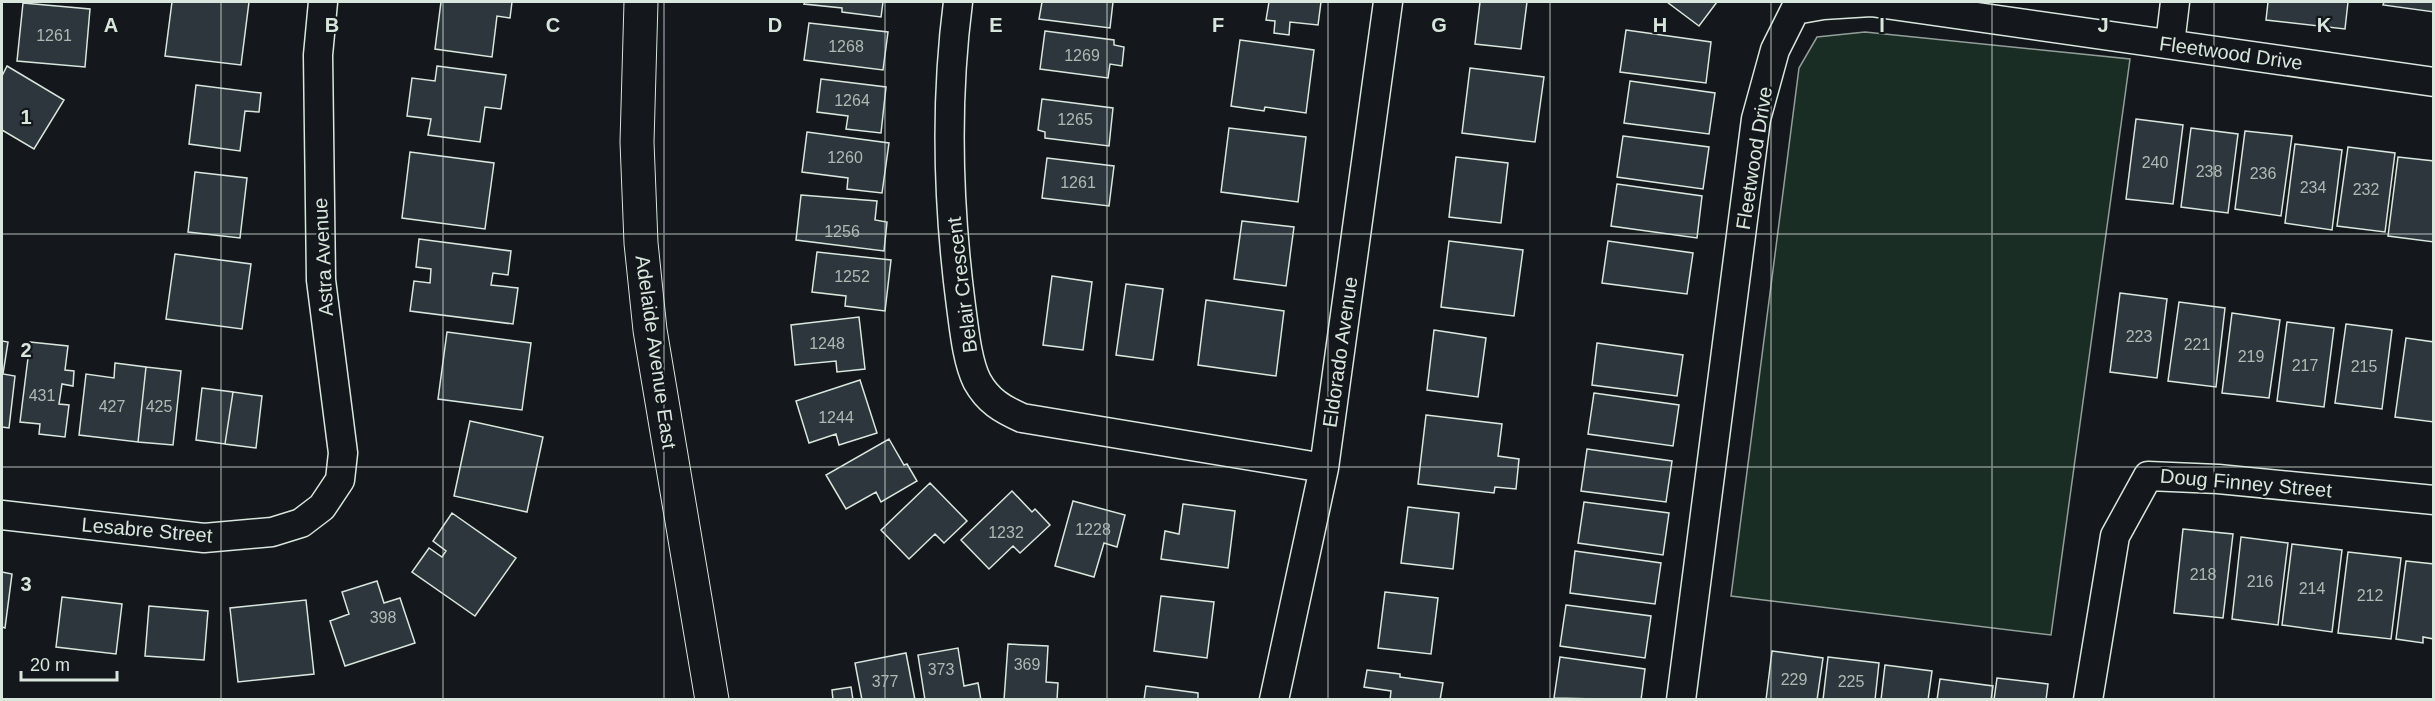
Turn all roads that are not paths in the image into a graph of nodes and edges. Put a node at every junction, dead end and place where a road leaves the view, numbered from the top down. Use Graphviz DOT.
graph roads {
  1 [pos="323,2"];
  2 [pos="641,2"];
  3 [pos="958,2"];
  4 [pos="1388,2"];
  5 [pos="2175,2"];
  6 [pos="2170,44"];
  7 [pos="2433,82"];
  8 [pos="1324,468"];
  9 [pos="2433,500"];
  10 [pos="322,507"];
  11 [pos="2,515"];
  12 [pos="711,699"];
  13 [pos="1274,699"];
  14 [pos="1681,699"];
  15 [pos="2088,699"];
  1 -- 10 [label="street, Astra Avenue"];
  2 -- 12 [label="main road, Adelaide Avenue East"];
  3 -- 8 [label="street, Belair Crescent"];
  4 -- 8 [label="street, Eldorado Avenue"];
  5 -- 6 [label="street"];
  6 -- 7 [label="street, Fleetwood Drive"];
  6 -- 14 [label="street, Fleetwood Drive"];
  8 -- 13 [label="street, Eldorado Avenue"];
  9 -- 15 [label="street, Doug Finney Street"];
  10 -- 11 [label="street, Lesabre Street"];
}
